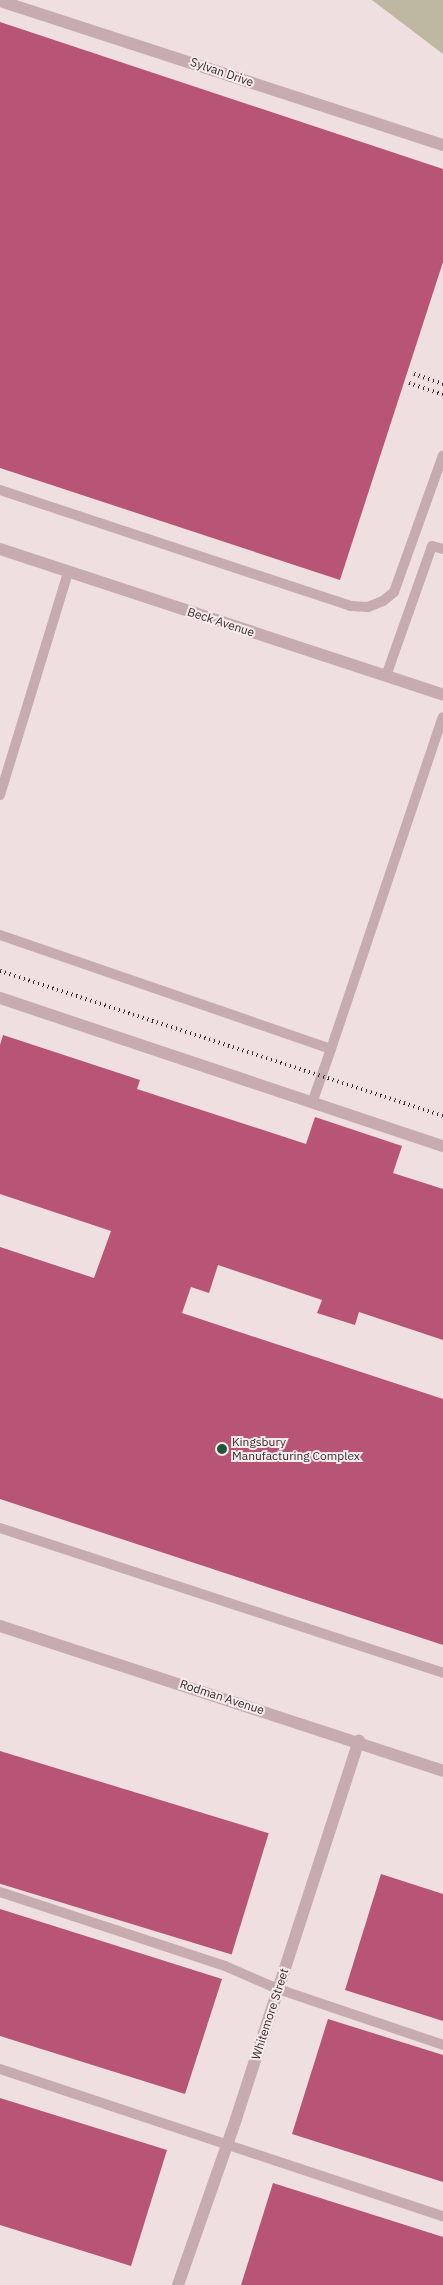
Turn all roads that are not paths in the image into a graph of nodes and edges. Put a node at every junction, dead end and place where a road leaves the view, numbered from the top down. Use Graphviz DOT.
graph roads {
  1 [pos="0,1"];
  2 [pos="443,145"];
  3 [pos="443,454"];
  4 [pos="0,490"];
  5 [pos="0,549"];
  6 [pos="443,550"];
  7 [pos="68,572"];
  8 [pos="386,676"];
  9 [pos="443,695"];
  10 [pos="443,718"];
  11 [pos="0,795"];
  12 [pos="0,935"];
  13 [pos="0,998"];
  14 [pos="331,1049"];
  15 [pos="312,1103"];
  16 [pos="443,1146"];
  17 [pos="0,1528"];
  18 [pos="0,1626"];
  19 [pos="443,1673"];
  20 [pos="358,1741"];
  21 [pos="443,1771"];
  22 [pos="0,1892"];
  23 [pos="278,1990"];
  24 [pos="443,2045"];
  25 [pos="0,2069"];
  26 [pos="226,2144"];
  27 [pos="443,2216"];
  28 [pos="178,2285"];
  1 -- 2 [label="street, Sylvan Drive"];
  3 -- 4 [label="lane"];
  5 -- 7 [label="street, Beck Avenue"];
  6 -- 8 [label="lane"];
  7 -- 8 [label="street, Beck Avenue"];
  7 -- 11 [label="lane"];
  8 -- 9 [label="street, Beck Avenue"];
  10 -- 14 [label="lane"];
  12 -- 14 [label="lane"];
  13 -- 15 [label="street"];
  14 -- 15 [label="lane"];
  15 -- 16 [label="street"];
  17 -- 19 [label="lane"];
  18 -- 20 [label="street, Rodman Avenue"];
  20 -- 21 [label="street, Rodman Avenue"];
  20 -- 23 [label="street, Whitemore Street"];
  22 -- 23 [label="lane"];
  23 -- 24 [label="lane"];
  23 -- 26 [label="street, Whitemore Street"];
  25 -- 26 [label="lane"];
  26 -- 27 [label="lane"];
  26 -- 28 [label="street, Whitemore Street"];
}
